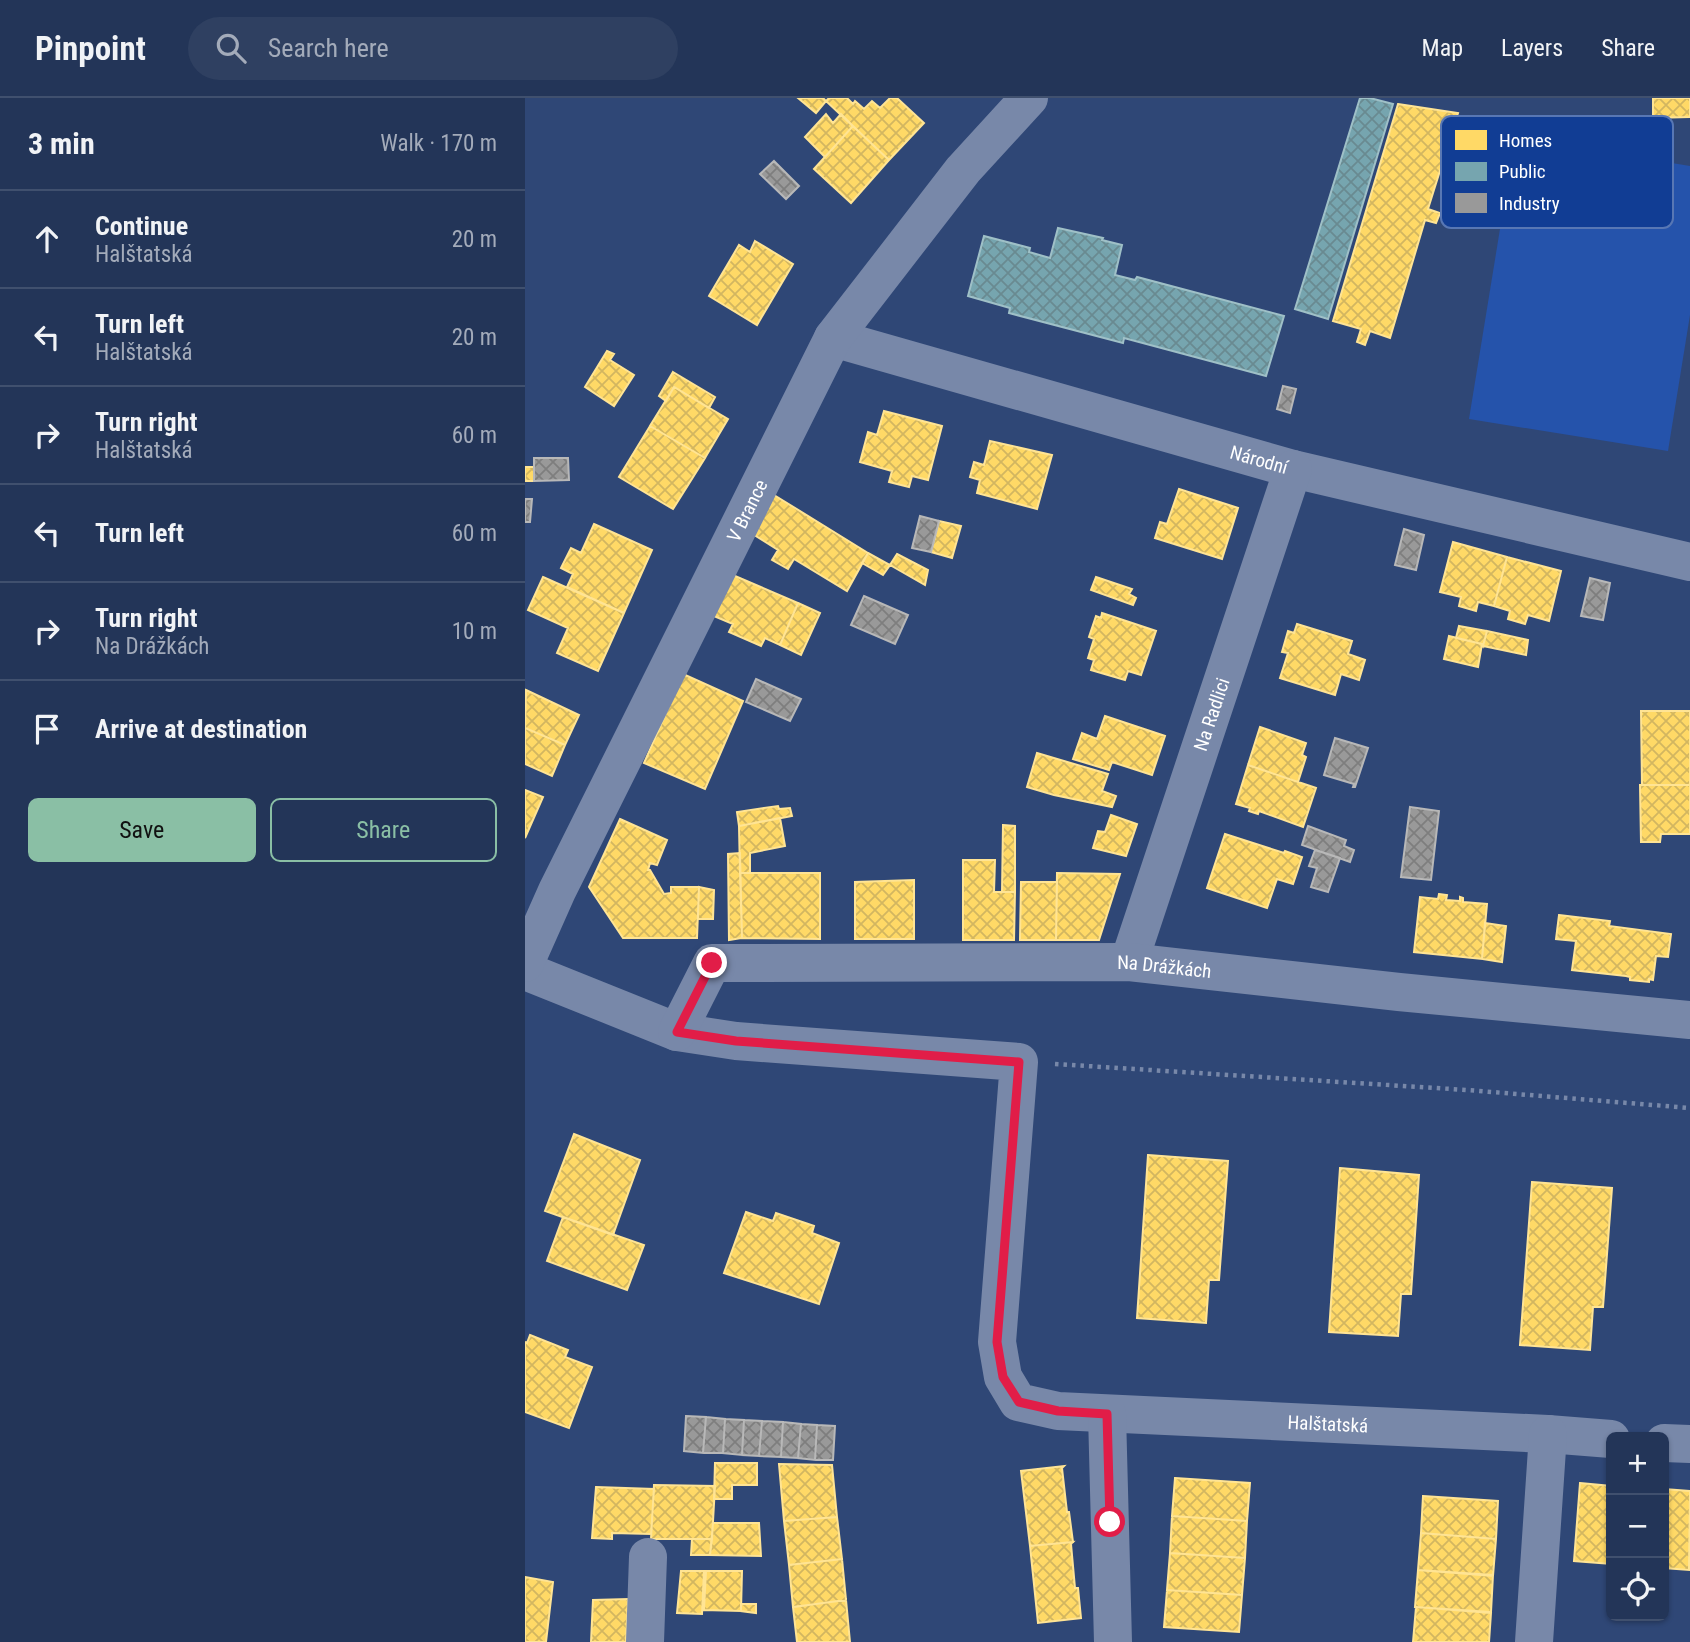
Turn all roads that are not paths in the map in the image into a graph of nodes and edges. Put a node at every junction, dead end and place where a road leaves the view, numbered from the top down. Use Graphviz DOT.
graph roads {
  1 [pos="1029,98"];
  2 [pos="833,338"];
  3 [pos="1293,469"];
  4 [pos="1690,562"];
  5 [pos="1129,961"];
  6 [pos="525,963"];
  7 [pos="525,971"];
  8 [pos="1690,1020"];
  9 [pos="677,1032"];
  10 [pos="1107,1414"];
  11 [pos="1548,1434"];
  12 [pos="1606,1439"];
  13 [pos="1669,1443"];
  14 [pos="1690,1444"];
  15 [pos="648,1557"];
  16 [pos="645,1642"];
  17 [pos="1113,1642"];
  18 [pos="1534,1642"];
  1 -- 2 [label="street, V Brance"];
  2 -- 3 [label="street, Národní"];
  2 -- 6 [label="street, V Brance"];
  3 -- 4 [label="street, Národní"];
  3 -- 5 [label="street, Na Radlici"];
  5 -- 8 [label="street, Na Drážkách"];
  5 -- 9 [label="street, Na Drážkách"];
  7 -- 9 [label="street"];
  9 -- 10 [label="street, Halštatská"];
  10 -- 11 [label="street, Halštatská"];
  10 -- 17 [label="street"];
  11 -- 12 [label="street, Halštatská"];
  11 -- 18 [label="street"];
  13 -- 14 [label="street"];
  15 -- 16 [label="street"];
}
